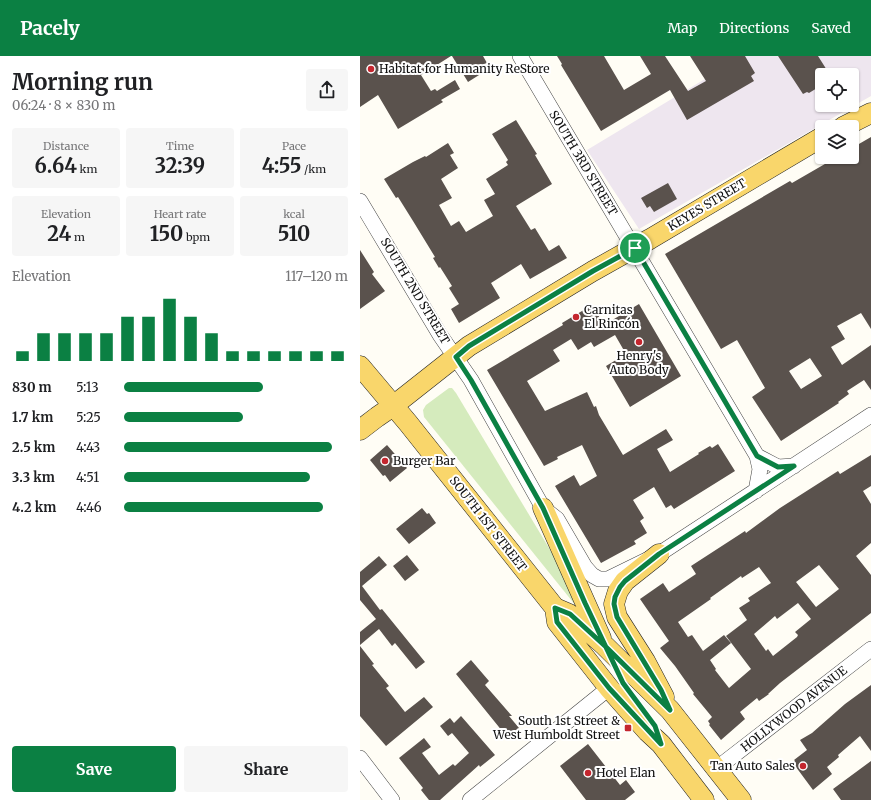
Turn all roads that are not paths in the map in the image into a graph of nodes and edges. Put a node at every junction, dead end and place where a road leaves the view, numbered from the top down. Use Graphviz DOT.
graph roads {
  1 [pos="520,56"];
  2 [pos="871,113"];
  3 [pos="857,120"];
  4 [pos="815,141"];
  5 [pos="360,201"];
  6 [pos="635,248"];
  7 [pos="456,357"];
  8 [pos="360,366"];
  9 [pos="393,406"];
  10 [pos="871,415"];
  11 [pos="360,430"];
  12 [pos="757,456"];
  13 [pos="794,466"];
  14 [pos="756,491"];
  15 [pos="543,508"];
  16 [pos="659,554"];
  17 [pos="555,608"];
  18 [pos="605,646"];
  19 [pos="871,649"];
  20 [pos="609,688"];
  21 [pos="670,710"];
  22 [pos="661,744"];
  23 [pos="360,758"];
  24 [pos="716,769"];
  25 [pos="392,800"];
  26 [pos="470,800"];
  27 [pos="704,800"];
  28 [pos="741,800"];
  1 -- 6 [label="street, SOUTH 3RD STREET"];
  2 -- 3 [label="main road"];
  4 -- 6 [label="main road, KEYES STREET"];
  5 -- 7 [label="street, SOUTH 2ND STREET"];
  6 -- 7 [label="main road, KEYES STREET"];
  6 -- 12 [label="street, SOUTH 3RD STREET"];
  7 -- 9 [label="main road, KEYES STREET"];
  7 -- 15 [label="street, SOUTH 2ND STREET"];
  8 -- 9 [label="main road, SOUTH 1ST STREET"];
  9 -- 11 [label="main road, KEYES STREET"];
  9 -- 17 [label="main road, SOUTH 1ST STREET"];
  10 -- 13 [label="street"];
  12 -- 13 [label="street"];
  12 -- 14 [label="street"];
  13 -- 14 [label="street"];
  14 -- 16 [label="street"];
  15 -- 16 [label="street, SOUTH 2ND STREET"];
  15 -- 18 [label="main road"];
  16 -- 21 [label="main road"];
  17 -- 18 [label="main road, SOUTH 1ST STREET"];
  17 -- 20 [label="main road, SOUTH 1ST STREET"];
  18 -- 21 [label="main road, SOUTH 1ST STREET"];
  18 -- 22 [label="main road"];
  19 -- 24 [label="street, HOLLYWOOD AVENUE"];
  20 -- 22 [label="main road, SOUTH 1ST STREET"];
  20 -- 26 [label="street"];
  21 -- 24 [label="main road, SOUTH 1ST STREET"];
  22 -- 27 [label="main road, SOUTH 1ST STREET"];
  23 -- 25 [label="street"];
  24 -- 28 [label="main road, SOUTH 1ST STREET"];
}
